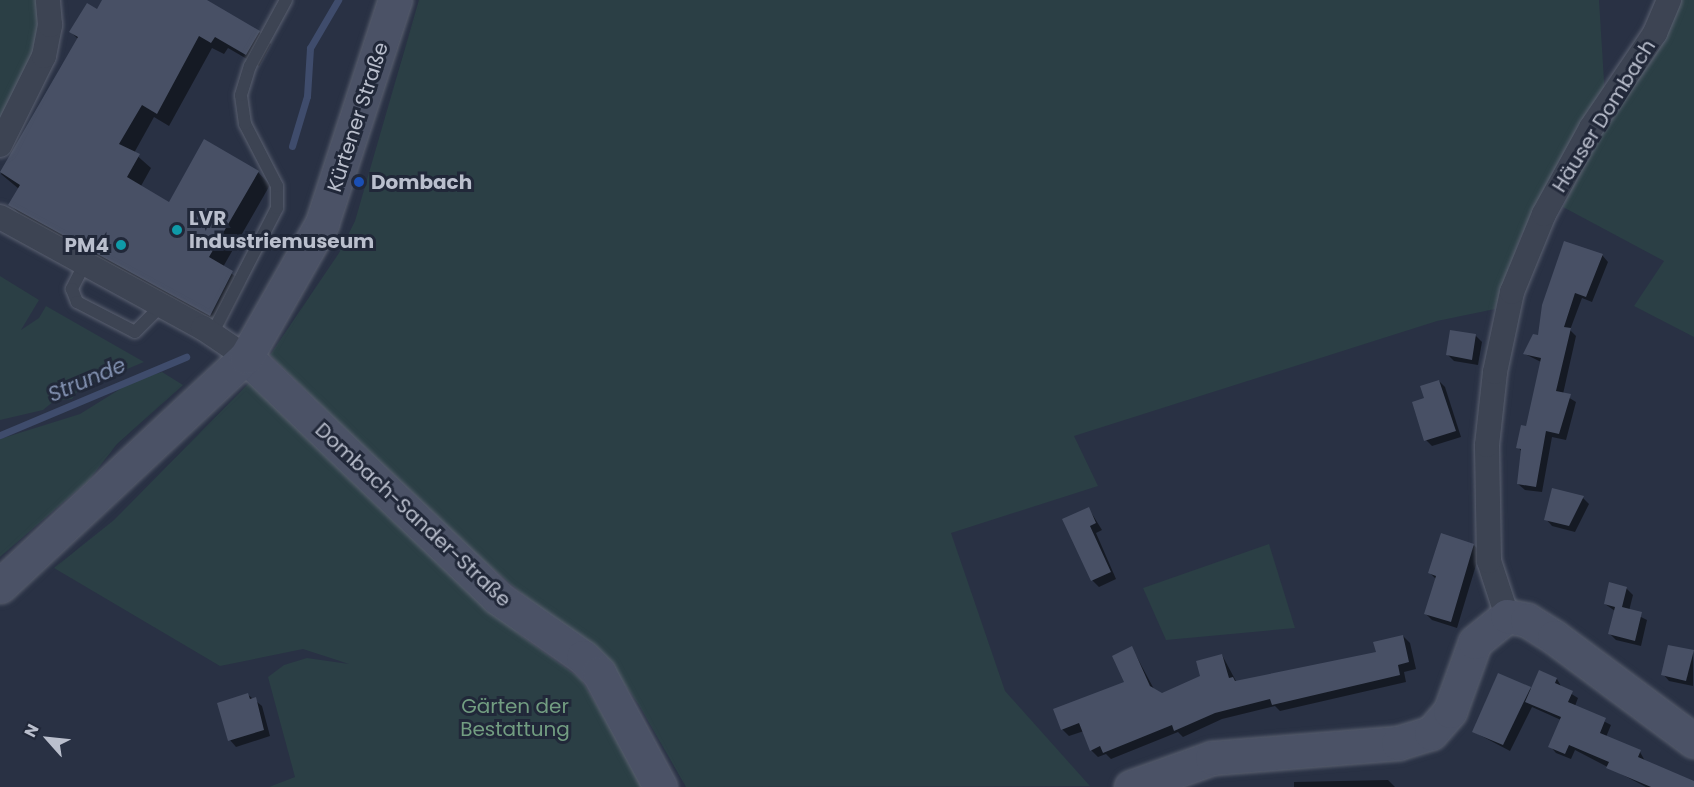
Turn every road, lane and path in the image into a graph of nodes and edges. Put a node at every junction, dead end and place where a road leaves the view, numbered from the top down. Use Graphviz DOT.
graph roads {
  1 [pos="48,0"];
  2 [pos="286,0"];
  3 [pos="396,0"];
  4 [pos="1669,0"];
  5 [pos="0,145"];
  6 [pos="0,217"];
  7 [pos="84,265"];
  8 [pos="161,306"];
  9 [pos="212,334"];
  10 [pos="246,357"];
  11 [pos="0,586"];
  12 [pos="1507,616"];
  13 [pos="1694,741"];
  14 [pos="660,787"];
  15 [pos="1131,787"];
  1 -- 5 [label="street"];
  2 -- 9 [label="lane"];
  3 -- 10 [label="street, Kürtener Straße"];
  4 -- 12 [label="street, Häuser Dombach"];
  6 -- 7 [label="street"];
  7 -- 8 [label="street"];
  7 -- 8 [label="lane"];
  8 -- 9 [label="street"];
  9 -- 10 [label="street"];
  10 -- 11 [label="street, Kürtener Straße"];
  10 -- 14 [label="street, Dombach-Sander-Straße"];
  12 -- 13 [label="street"];
  12 -- 15 [label="street"];
}
